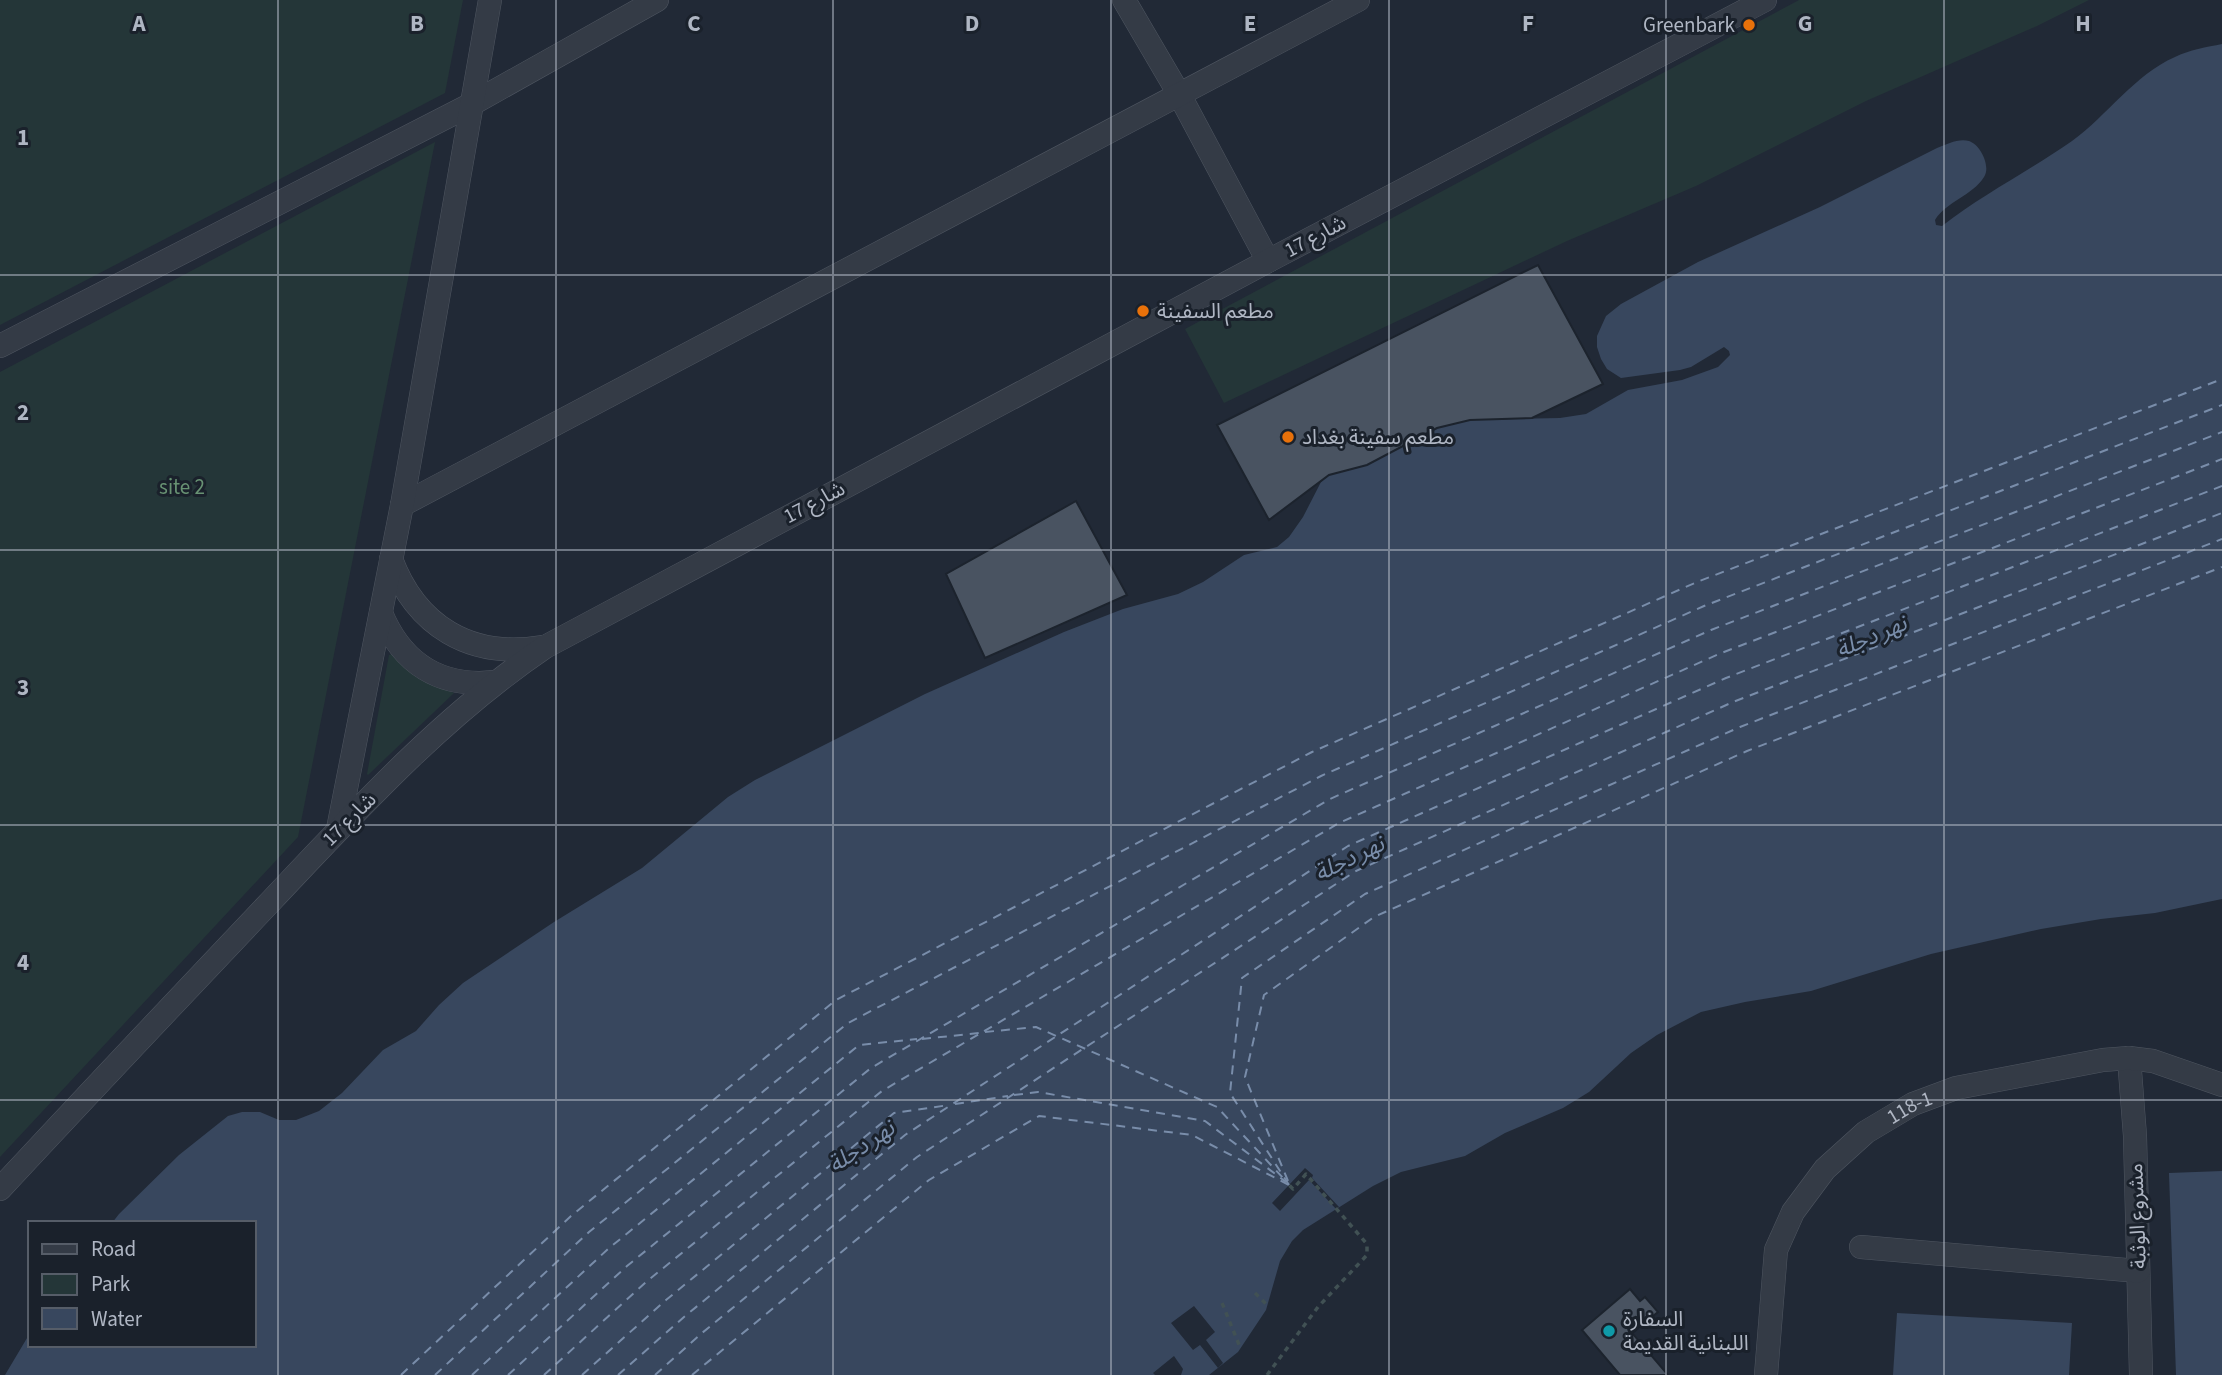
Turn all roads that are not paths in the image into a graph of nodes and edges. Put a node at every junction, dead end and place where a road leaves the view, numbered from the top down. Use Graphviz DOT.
graph roads {
  1 [pos="490,0"];
  2 [pos="657,0"];
  3 [pos="1124,0"];
  4 [pos="1358,0"];
  5 [pos="1765,0"];
  6 [pos="1179,94"];
  7 [pos="470,105"];
  8 [pos="1268,261"];
  9 [pos="0,346"];
  10 [pos="402,505"];
  11 [pos="391,558"];
  12 [pos="381,613"];
  13 [pos="545,647"];
  14 [pos="495,682"];
  15 [pos="338,829"];
  16 [pos="2129,1058"];
  17 [pos="2222,1085"];
  18 [pos="0,1189"];
  19 [pos="1861,1247"];
  20 [pos="2138,1271"];
  21 [pos="1766,1375"];
  22 [pos="2141,1375"];
  1 -- 7 [label="street"];
  2 -- 7 [label="street"];
  3 -- 6 [label="street"];
  4 -- 6 [label="street"];
  5 -- 8 [label="street, شارع 17"];
  6 -- 8 [label="street"];
  6 -- 10 [label="street"];
  7 -- 9 [label="street"];
  7 -- 10 [label="street"];
  8 -- 13 [label="street, شارع 17"];
  10 -- 11 [label="street"];
  11 -- 12 [label="street"];
  11 -- 13 [label="street"];
  12 -- 14 [label="street"];
  12 -- 15 [label="street"];
  13 -- 14 [label="street, شارع 17"];
  14 -- 15 [label="street, شارع 17"];
  15 -- 18 [label="street, شارع 17"];
  16 -- 17 [label="street, 118-1"];
  16 -- 20 [label="street, مشروع الوثبة"];
  16 -- 21 [label="street, 118-1"];
  19 -- 20 [label="street"];
  20 -- 22 [label="street, مشروع الوثبة"];
}
